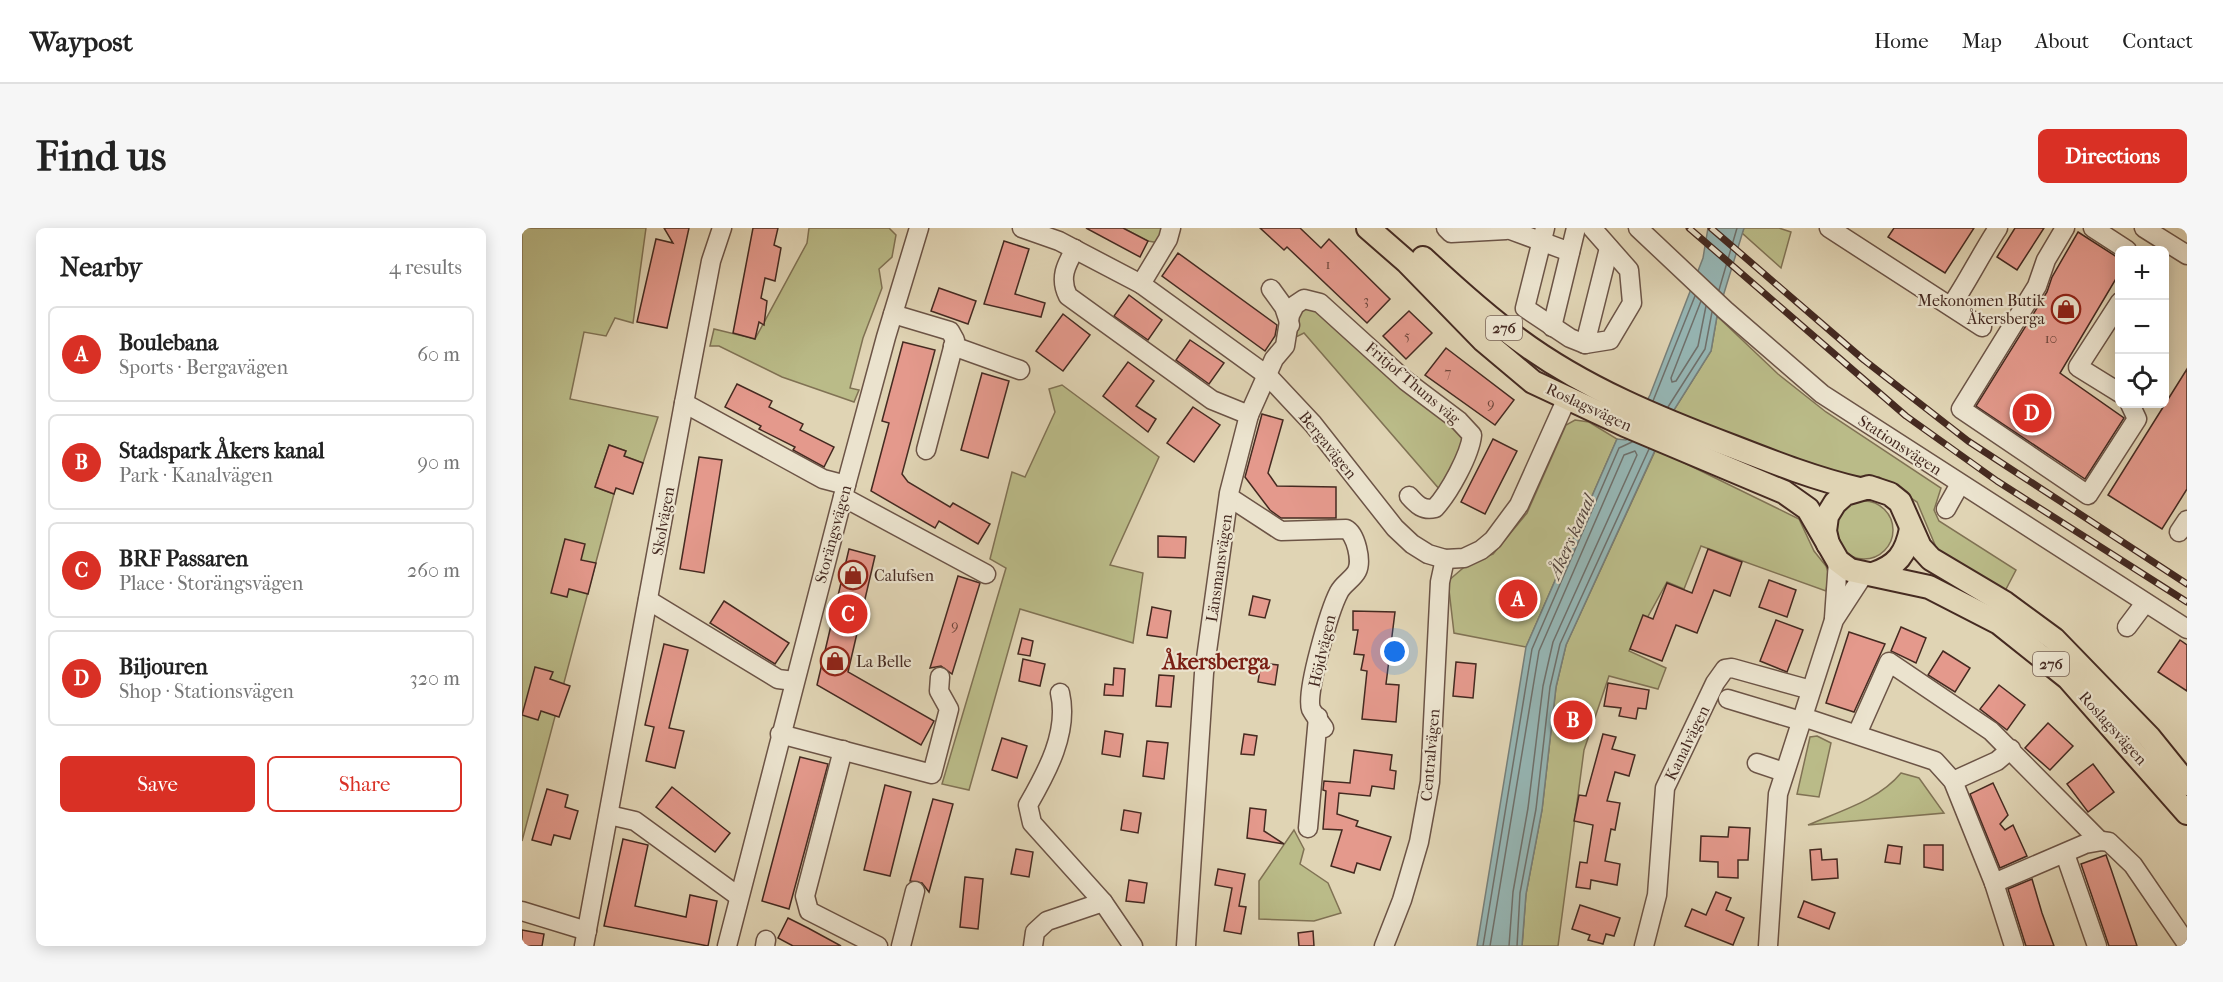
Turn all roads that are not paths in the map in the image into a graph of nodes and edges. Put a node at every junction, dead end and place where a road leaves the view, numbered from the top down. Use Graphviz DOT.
graph roads {
  1 [pos="722,228"];
  2 [pos="919,228"];
  3 [pos="1022,228"];
  4 [pos="1171,228"];
  5 [pos="1368,228"];
  6 [pos="1390,228"];
  7 [pos="1446,228"];
  8 [pos="1576,228"];
  9 [pos="1592,228"];
  10 [pos="1829,228"];
  11 [pos="1998,228"];
  12 [pos="2065,228"];
  13 [pos="2093,228"];
  14 [pos="2144,228"];
  15 [pos="1506,229"];
  16 [pos="1641,231"];
  17 [pos="1543,235"];
  18 [pos="2156,244"];
  19 [pos="2121,246"];
  20 [pos="1609,248"];
  21 [pos="1075,249"];
  22 [pos="1570,252"];
  23 [pos="2187,255"];
  24 [pos="1141,284"];
  25 [pos="1271,289"];
  26 [pos="1951,306"];
  27 [pos="2115,310"];
  28 [pos="893,314"];
  29 [pos="1290,325"];
  30 [pos="1552,327"];
  31 [pos="1982,327"];
  32 [pos="1585,344"];
  33 [pos="953,346"];
  34 [pos="1020,370"];
  35 [pos="1268,376"];
  36 [pos="2115,390"];
  37 [pos="1567,398"];
  38 [pos="684,403"];
  39 [pos="2132,408"];
  40 [pos="1249,415"];
  41 [pos="1629,416"];
  42 [pos="1670,434"];
  43 [pos="926,450"];
  44 [pos="1960,484"];
  45 [pos="1859,489"];
  46 [pos="844,491"];
  47 [pos="1409,496"];
  48 [pos="1229,497"];
  49 [pos="1946,509"];
  50 [pos="1911,529"];
  51 [pos="1833,555"];
  52 [pos="1445,558"];
  53 [pos="986,574"];
  54 [pos="1868,574"];
  55 [pos="648,600"];
  56 [pos="2145,603"];
  57 [pos="1834,620"];
  58 [pos="2127,627"];
  59 [pos="2187,629"];
  60 [pos="940,676"];
  61 [pos="794,681"];
  62 [pos="1811,690"];
  63 [pos="1060,693"];
  64 [pos="1728,699"];
  65 [pos="1802,719"];
  66 [pos="780,734"];
  67 [pos="1857,734"];
  68 [pos="2011,749"];
  69 [pos="843,750"];
  70 [pos="1757,763"];
  71 [pos="1784,772"];
  72 [pos="1953,781"];
  73 [pos="2187,784"];
  74 [pos="2187,813"];
  75 [pos="609,815"];
  76 [pos="1308,828"];
  77 [pos="2100,841"];
  78 [pos="2065,854"];
  79 [pos="1994,883"];
  80 [pos="915,891"];
  81 [pos="738,896"];
  82 [pos="1103,902"];
  83 [pos="522,911"];
  84 [pos="586,938"];
  85 [pos="2187,944"];
  86 [pos="727,946"];
  87 [pos="878,946"];
  88 [pos="901,946"];
  89 [pos="1033,946"];
  90 [pos="1133,946"];
  91 [pos="1186,946"];
  92 [pos="1384,946"];
  93 [pos="1644,946"];
  94 [pos="1768,946"];
  95 [pos="2014,946"];
  96 [pos="2097,946"];
  1 -- 38 [label="street, Skolvägen"];
  2 -- 28 [label="street, Storängsvägen"];
  3 -- 21 [label="street, Bergavägen"];
  4 -- 24 [label="street"];
  5 -- 37 [label="main road, Roslagsvägen / 276"];
  6 -- 41 [label="main road, Roslagsvägen / 276"];
  7 -- 15 [label="street"];
  8 -- 22 [label="street"];
  9 -- 20 [label="street"];
  10 -- 26 [label="street"];
  11 -- 26 [label="street"];
  12 -- 39 [label="street"];
  13 -- 19 [label="street"];
  14 -- 18 [label="street"];
  15 -- 17 [label="street"];
  16 -- 44 [label="street, Stationsvägen"];
  17 -- 22 [label="street"];
  17 -- 30 [label="street"];
  18 -- 23 [label="street"];
  20 -- 32 [label="street"];
  20 -- 32 [label="street"];
  21 -- 24 [label="street, Bergavägen"];
  21 -- 40 [label="street"];
  22 -- 30 [label="street"];
  24 -- 35 [label="street, Bergavägen"];
  25 -- 29 [label="street"];
  26 -- 31 [label="street"];
  27 -- 36 [label="street"];
  28 -- 33 [label="street"];
  28 -- 46 [label="street, Storängsvägen"];
  29 -- 35 [label="street, Fritjof Thuns väg"];
  29 -- 47 [label="street, Fritjof Thuns väg"];
  30 -- 32 [label="street"];
  33 -- 34 [label="street"];
  33 -- 43 [label="street"];
  35 -- 40 [label="street, Länsmansvägen"];
  35 -- 52 [label="street, Bergavägen"];
  37 -- 41 [label="main road"];
  37 -- 52 [label="street"];
  38 -- 46 [label="street"];
  38 -- 55 [label="street, Skolvägen"];
  40 -- 48 [label="street, Länsmansvägen"];
  41 -- 42 [label="main road, Roslagsvägen / 276"];
  42 -- 45 [label="main road, Roslagsvägen / 276"];
  42 -- 51 [label="main road, Roslagsvägen / 276"];
  44 -- 49 [label="street"];
  44 -- 56 [label="street, Stationsvägen"];
  45 -- 50 [label="main road, Roslagsvägen / 276"];
  45 -- 51 [label="main road"];
  46 -- 53 [label="street"];
  46 -- 61 [label="street, Storängsvägen"];
  48 -- 76 [label="street, Höjdvägen"];
  48 -- 91 [label="street, Länsmansvägen"];
  50 -- 54 [label="main road"];
  50 -- 73 [label="main road, Roslagsvägen / 276"];
  51 -- 54 [label="main road, Roslagsvägen / 276"];
  51 -- 57 [label="street"];
  52 -- 92 [label="street, Centralvägen"];
  54 -- 57 [label="street"];
  54 -- 74 [label="main road, Roslagsvägen / 276"];
  55 -- 61 [label="street"];
  55 -- 75 [label="street, Skolvägen"];
  56 -- 58 [label="street"];
  56 -- 59 [label="street, Stationsvägen"];
  57 -- 62 [label="street"];
  60 -- 69 [label="street"];
  61 -- 66 [label="street, Storängsvägen"];
  62 -- 65 [label="street"];
  62 -- 93 [label="street, Kanalvägen"];
  63 -- 82 [label="street"];
  64 -- 65 [label="street"];
  65 -- 67 [label="street"];
  65 -- 71 [label="street"];
  66 -- 69 [label="street"];
  66 -- 81 [label="street, Storängsvägen"];
  67 -- 68 [label="street"];
  67 -- 72 [label="street"];
  68 -- 72 [label="street"];
  68 -- 77 [label="street"];
  69 -- 87 [label="street"];
  70 -- 71 [label="street"];
  71 -- 94 [label="street"];
  72 -- 79 [label="street"];
  75 -- 81 [label="street"];
  75 -- 84 [label="street, Skolvägen"];
  77 -- 78 [label="street"];
  77 -- 85 [label="street"];
  78 -- 79 [label="street"];
  78 -- 96 [label="street"];
  79 -- 95 [label="street"];
  80 -- 88 [label="street"];
  81 -- 86 [label="street, Storängsvägen"];
  82 -- 89 [label="street"];
  82 -- 90 [label="street"];
  83 -- 84 [label="street, Skolvägen"];
}
